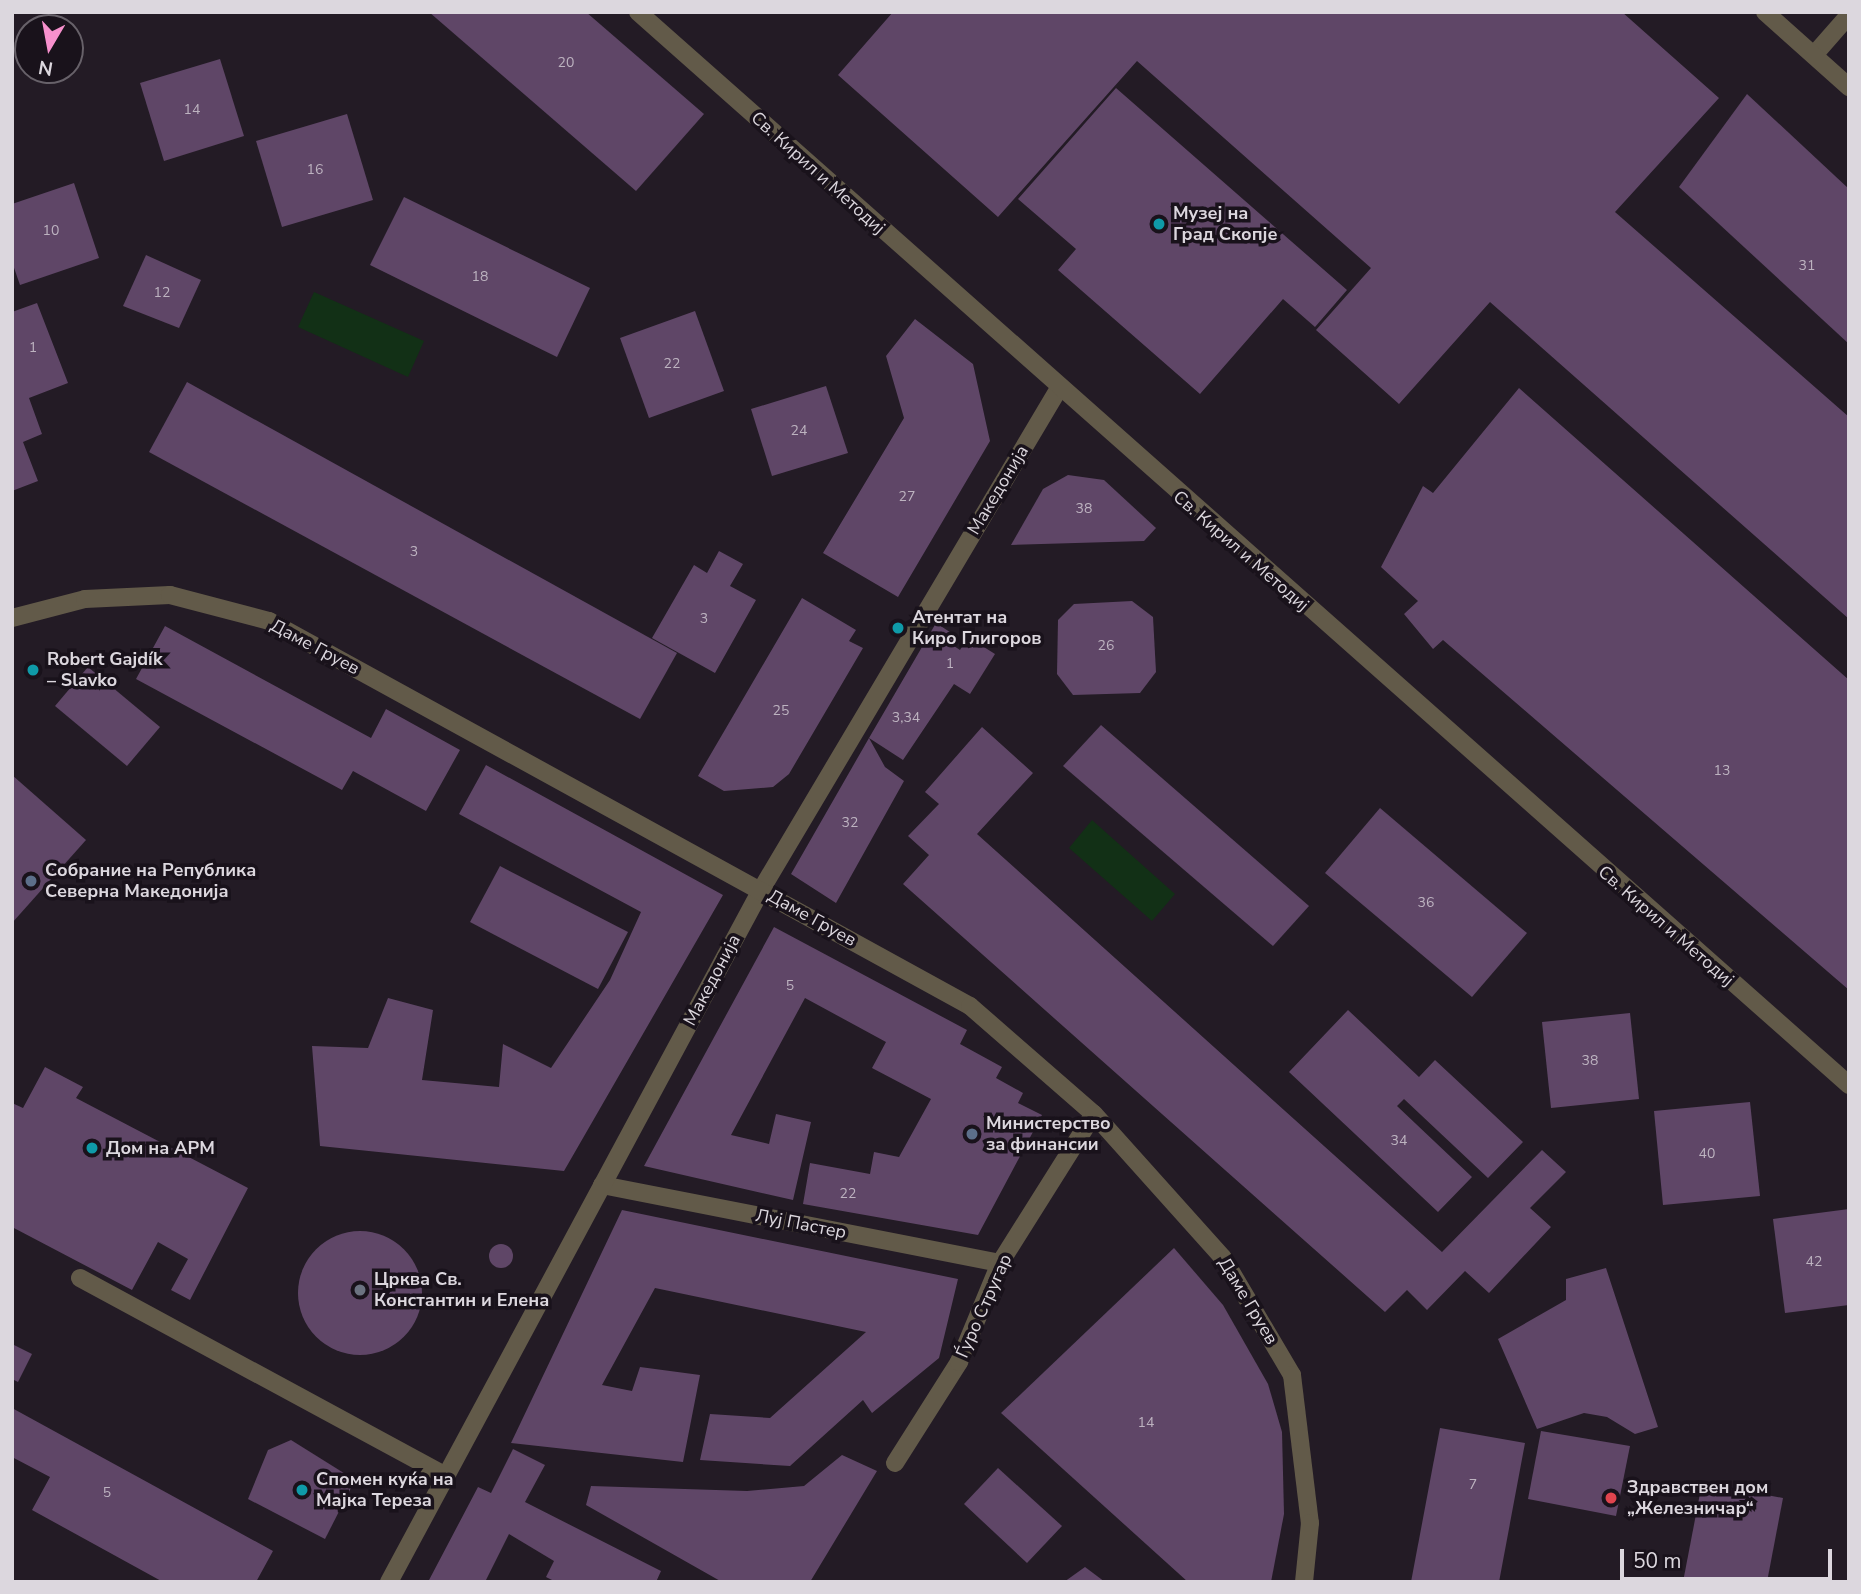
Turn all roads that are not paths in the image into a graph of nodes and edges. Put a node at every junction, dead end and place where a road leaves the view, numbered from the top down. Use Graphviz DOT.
graph roads {
  1 [pos="638,12"];
  2 [pos="1765,12"];
  3 [pos="1849,15"];
  4 [pos="1814,55"];
  5 [pos="1849,87"];
  6 [pos="1058,390"];
  7 [pos="12,618"];
  8 [pos="761,890"];
  9 [pos="1849,1085"];
  10 [pos="1094,1114"];
  11 [pos="602,1185"];
  12 [pos="1000,1263"];
  13 [pos="80,1278"];
  14 [pos="895,1463"];
  15 [pos="446,1476"];
  16 [pos="389,1582"];
  17 [pos="1304,1582"];
  1 -- 6 [label="street, Св. Кирил и Методиј"];
  2 -- 4 [label="street"];
  3 -- 4 [label="street"];
  4 -- 5 [label="street"];
  6 -- 8 [label="street, Македонија"];
  6 -- 9 [label="street, Св. Кирил и Методиј"];
  7 -- 8 [label="street, Даме Груев"];
  8 -- 10 [label="street, Даме Груев"];
  8 -- 11 [label="street, Македонија"];
  10 -- 12 [label="street, Ѓуро Стругар"];
  10 -- 17 [label="street, Даме Груев"];
  11 -- 12 [label="street, Луј Пастер"];
  11 -- 15 [label="street, Македонија"];
  12 -- 14 [label="street, Ѓуро Стругар"];
  13 -- 15 [label="street"];
  15 -- 16 [label="street, Македонија"];
}
